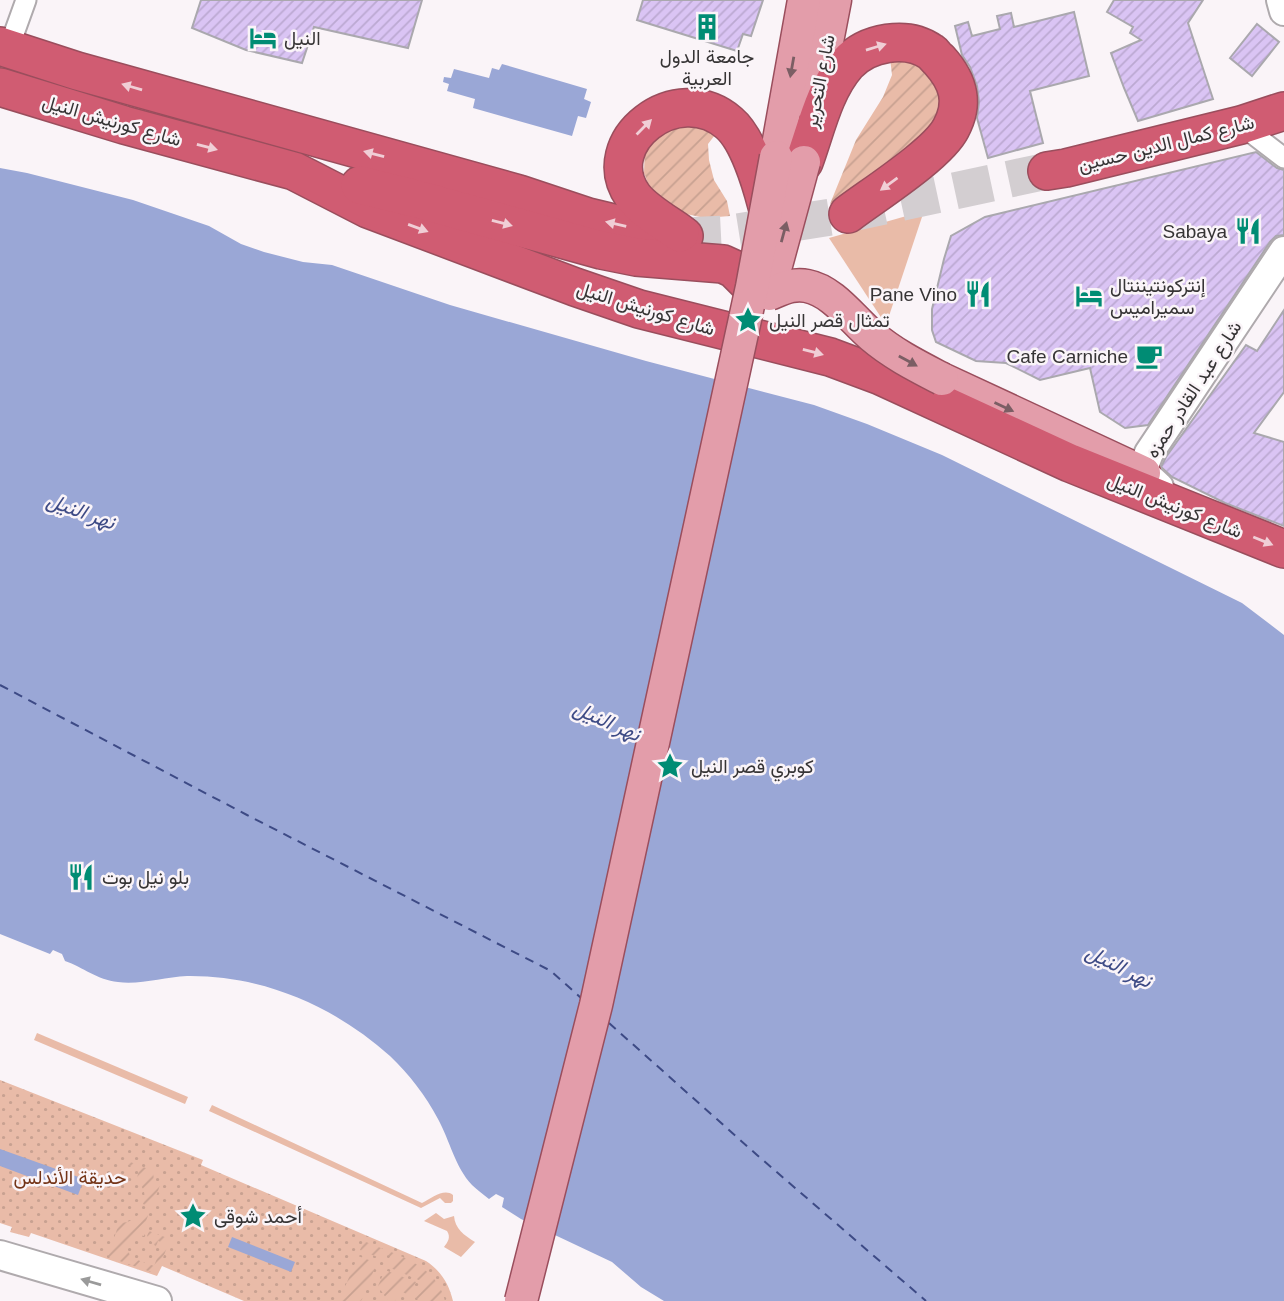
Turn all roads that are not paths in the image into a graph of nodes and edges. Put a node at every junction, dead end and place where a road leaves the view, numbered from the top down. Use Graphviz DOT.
graph roads {
  1 [pos="26,0"];
  2 [pos="804,0"];
  3 [pos="835,0"];
  4 [pos="1281,0"];
  5 [pos="1284,11"];
  6 [pos="4,48"];
  7 [pos="0,87"];
  8 [pos="1284,111"];
  9 [pos="265,124"];
  10 [pos="1241,125"];
  11 [pos="1284,158"];
  12 [pos="255,160"];
  13 [pos="790,160"];
  14 [pos="293,172"];
  15 [pos="1047,172"];
  16 [pos="766,206"];
  17 [pos="848,214"];
  18 [pos="1284,251"];
  19 [pos="761,291"];
  20 [pos="1144,473"];
  21 [pos="1197,514"];
  22 [pos="1284,549"];
  23 [pos="0,1255"];
  24 [pos="157,1301"];
  25 [pos="521,1301"];
  26 [pos="540,1301"];
  1 -- 6 [label="street"];
  2 -- 13 [label="main road, شارع التحرير, one-way"];
  3 -- 13 [label="main road, شارع التحرير"];
  4 -- 5 [label="street"];
  9 -- 6 [label="highway, شارع كورنيش النيل, one-way"];
  7 -- 12 [label="highway, شارع كورنيش النيل, one-way"];
  8 -- 10 [label="highway, شارع كمال الدين حسين"];
  9 -- 12 [label="highway"];
  9 -- 16 [label="highway, شارع كورنيش النيل"];
  10 -- 11 [label="street"];
  10 -- 15 [label="highway, شارع كمال الدين حسين"];
  12 -- 14 [label="highway, شارع كورنيش النيل"];
  13 -- 16 [label="main road, bridge"];
  13 -- 17 [label="highway, one-way"];
  19 -- 13 [label="main road, one-way, bridge"];
  14 -- 19 [label="highway, one-way"];
  14 -- 21 [label="highway, شارع كورنيش النيل, one-way"];
  16 -- 19 [label="main road, bridge"];
  18 -- 20 [label="street, شارع عبد القادر حمزه"];
  19 -- 20 [label="main road, one-way, bridge"];
  19 -- 25 [label="main road, bridge"];
  19 -- 26 [label="main road"];
  20 -- 21 [label="street, شارع عبد القادر حمزه"];
  21 -- 22 [label="highway, شارع كورنيش النيل, one-way"];
  24 -- 23 [label="street, one-way"];
}
